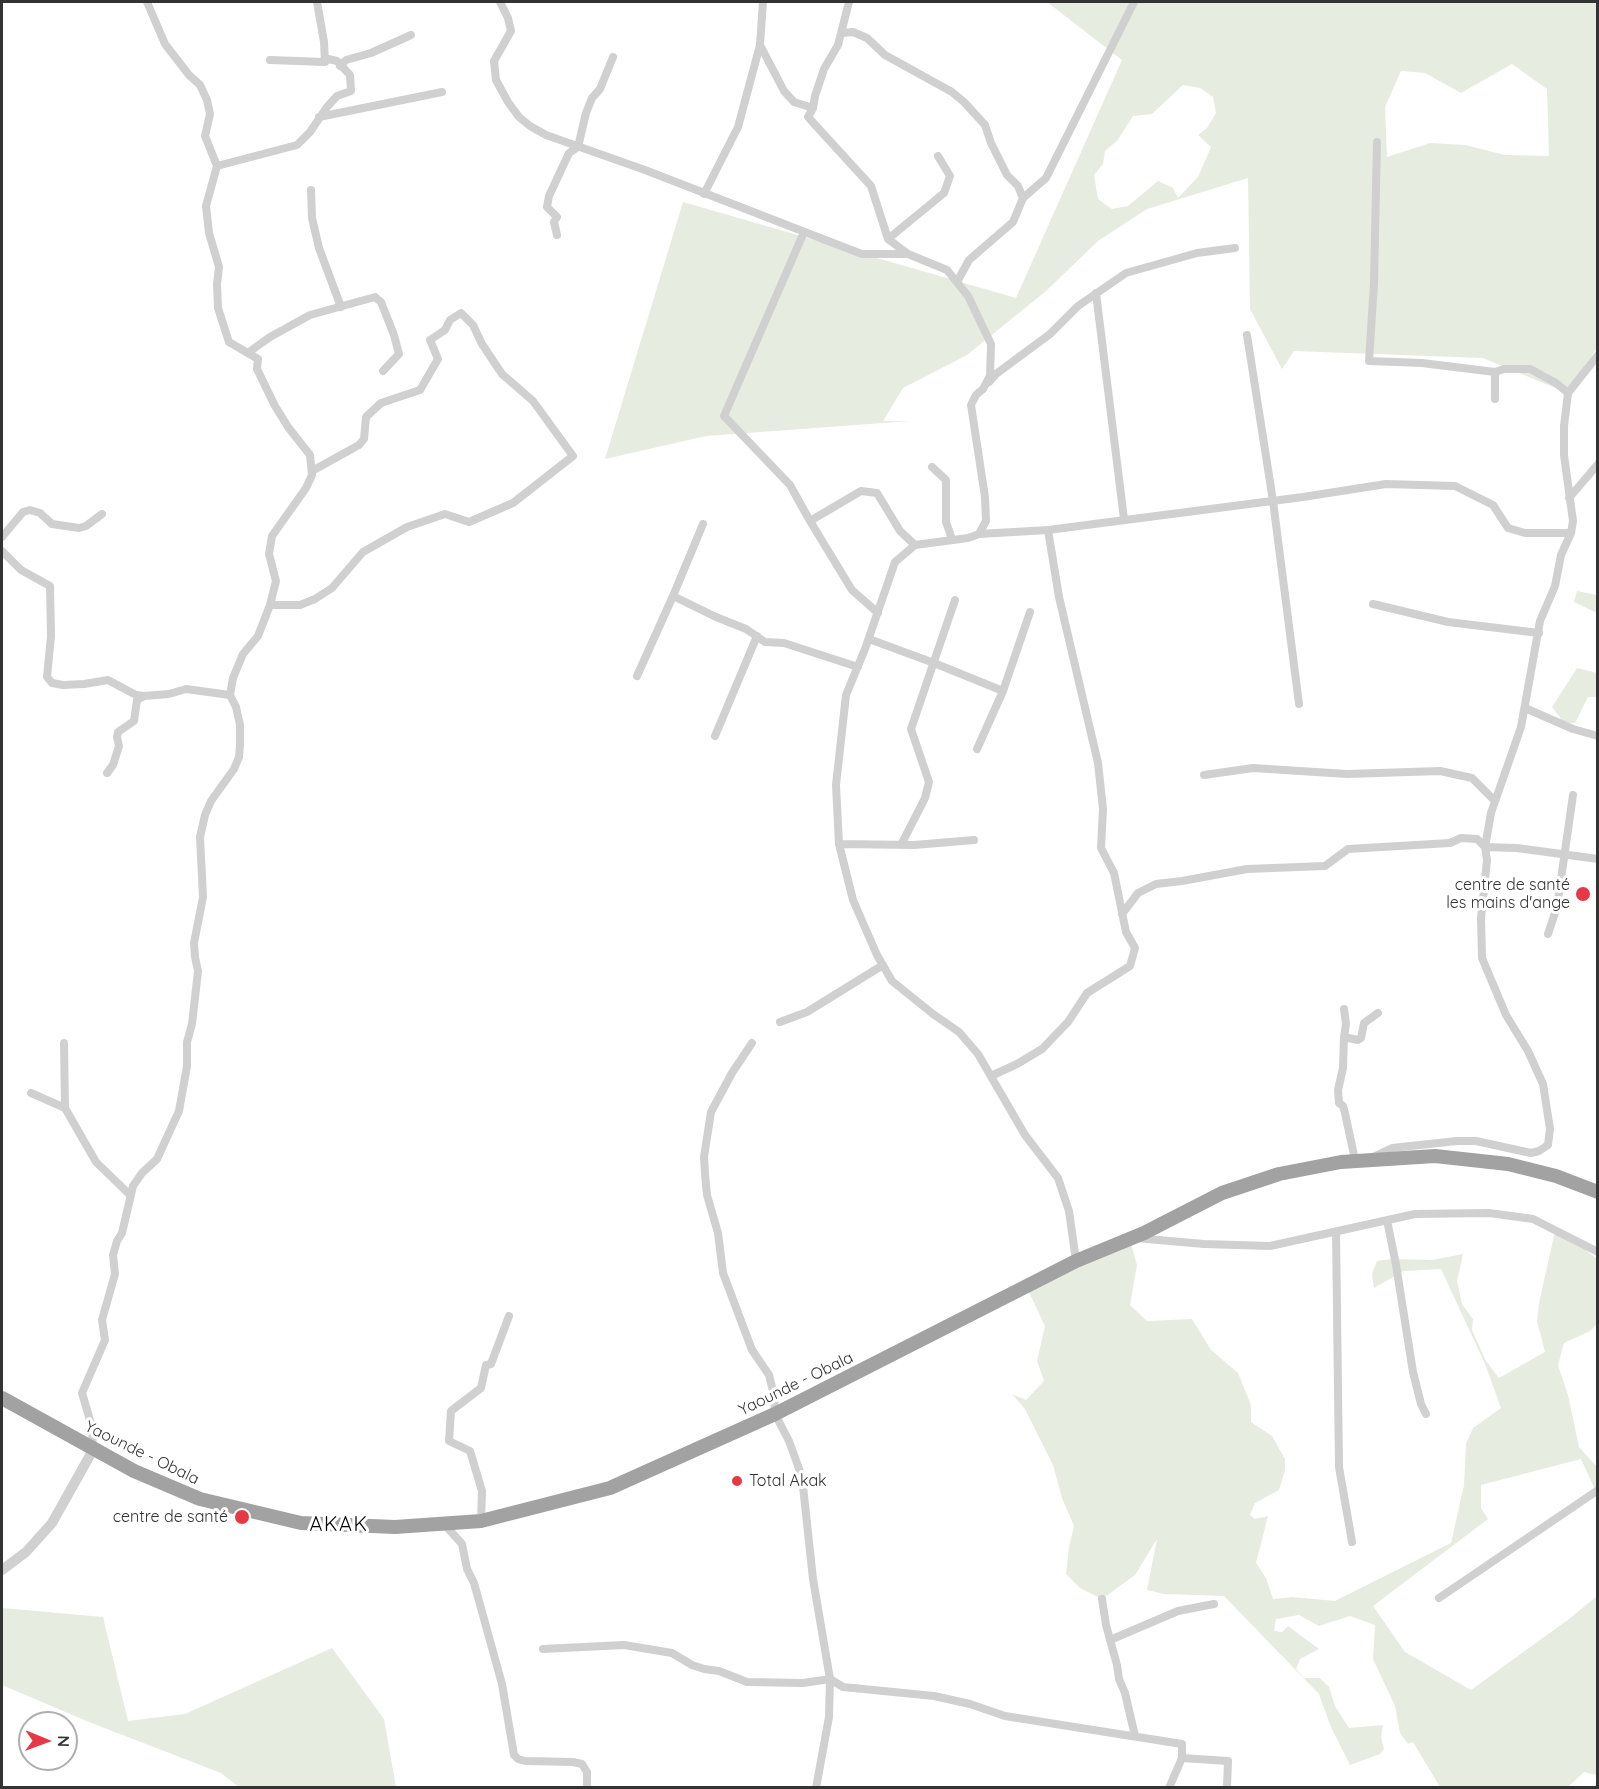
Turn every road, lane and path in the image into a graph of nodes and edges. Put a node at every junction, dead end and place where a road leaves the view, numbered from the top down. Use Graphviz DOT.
graph roads {
  1 [pos="147,2"];
  2 [pos="316,2"];
  3 [pos="501,2"];
  4 [pos="763,2"];
  5 [pos="849,2"];
  6 [pos="1134,2"];
  7 [pos="842,33"];
  8 [pos="411,35"];
  9 [pos="760,45"];
  10 [pos="613,57"];
  11 [pos="270,60"];
  12 [pos="325,62"];
  13 [pos="340,66"];
  14 [pos="442,92"];
  15 [pos="813,108"];
  16 [pos="319,117"];
  17 [pos="1377,142"];
  18 [pos="578,147"];
  19 [pos="938,156"];
  20 [pos="217,166"];
  21 [pos="311,190"];
  22 [pos="704,194"];
  23 [pos="1023,198"];
  24 [pos="804,232"];
  25 [pos="558,235"];
  26 [pos="888,239"];
  27 [pos="1235,248"];
  28 [pos="908,254"];
  29 [pos="957,282"];
  30 [pos="1096,293"];
  31 [pos="341,307"];
  32 [pos="1247,335"];
  33 [pos="249,352"];
  34 [pos="1598,355"];
  35 [pos="383,372"];
  36 [pos="1495,372"];
  37 [pos="983,389"];
  38 [pos="1568,393"];
  39 [pos="1495,399"];
  40 [pos="1598,464"];
  41 [pos="932,467"];
  42 [pos="312,471"];
  43 [pos="1569,498"];
  44 [pos="1273,501"];
  45 [pos="102,514"];
  46 [pos="1124,519"];
  47 [pos="810,521"];
  48 [pos="703,524"];
  49 [pos="1048,530"];
  50 [pos="1571,533"];
  51 [pos="979,534"];
  52 [pos="2,537"];
  53 [pos="952,539"];
  54 [pos="915,545"];
  55 [pos="2,551"];
  56 [pos="674,596"];
  57 [pos="955,600"];
  58 [pos="1373,604"];
  59 [pos="270,605"];
  60 [pos="1030,612"];
  61 [pos="878,613"];
  62 [pos="1539,633"];
  63 [pos="757,636"];
  64 [pos="869,639"];
  65 [pos="934,663"];
  66 [pos="858,667"];
  67 [pos="637,676"];
  68 [pos="1003,692"];
  69 [pos="230,695"];
  70 [pos="144,696"];
  71 [pos="1299,704"];
  72 [pos="1525,708"];
  73 [pos="715,736"];
  74 [pos="1598,736"];
  75 [pos="978,749"];
  76 [pos="107,773"];
  77 [pos="1204,775"];
  78 [pos="1573,795"];
  79 [pos="1495,801"];
  80 [pos="974,840"];
  81 [pos="839,844"];
  82 [pos="901,845"];
  83 [pos="1485,847"];
  84 [pos="1564,855"];
  85 [pos="1598,859"];
  86 [pos="1122,914"];
  87 [pos="1548,934"];
  88 [pos="883,965"];
  89 [pos="1344,1009"];
  90 [pos="1378,1013"];
  91 [pos="780,1022"];
  92 [pos="1344,1037"];
  93 [pos="64,1042"];
  94 [pos="752,1043"];
  95 [pos="991,1076"];
  96 [pos="31,1093"];
  97 [pos="65,1108"];
  98 [pos="1361,1160"];
  99 [pos="1598,1192"];
  100 [pos="130,1195"];
  101 [pos="1387,1220"];
  102 [pos="1336,1232"];
  103 [pos="1132,1238"];
  104 [pos="1598,1252"];
  105 [pos="1076,1261"];
  106 [pos="509,1316"];
  107 [pos="2,1398"];
  108 [pos="775,1414"];
  109 [pos="1426,1414"];
  110 [pos="93,1450"];
  111 [pos="1598,1490"];
  112 [pos="481,1521"];
  113 [pos="445,1525"];
  114 [pos="1352,1542"];
  115 [pos="2,1570"];
  116 [pos="1439,1598"];
  117 [pos="1102,1599"];
  118 [pos="1214,1604"];
  119 [pos="1110,1640"];
  120 [pos="543,1649"];
  121 [pos="830,1679"];
  122 [pos="1135,1736"];
  123 [pos="1182,1758"];
  124 [pos="587,1788"];
  125 [pos="816,1788"];
  126 [pos="1169,1788"];
  127 [pos="1227,1788"];
  1 -- 20 [label="street"];
  2 -- 12 [label="street"];
  3 -- 18 [label="street"];
  4 -- 9 [label="street"];
  5 -- 7 [label="street"];
  6 -- 23 [label="street"];
  7 -- 15 [label="street"];
  7 -- 23 [label="street"];
  8 -- 13 [label="street"];
  9 -- 15 [label="street"];
  9 -- 22 [label="street"];
  10 -- 18 [label="street"];
  11 -- 12 [label="street"];
  12 -- 13 [label="street"];
  13 -- 16 [label="street"];
  14 -- 16 [label="street"];
  15 -- 26 [label="street"];
  16 -- 20 [label="street"];
  17 -- 36 [label="street"];
  18 -- 22 [label="street"];
  18 -- 25 [label="street"];
  19 -- 26 [label="street"];
  20 -- 33 [label="street"];
  21 -- 31 [label="street"];
  22 -- 24 [label="street"];
  23 -- 29 [label="street"];
  24 -- 28 [label="street"];
  24 -- 47 [label="street"];
  26 -- 28 [label="street"];
  27 -- 30 [label="street"];
  28 -- 29 [label="street"];
  29 -- 37 [label="street"];
  30 -- 37 [label="street"];
  30 -- 46 [label="street"];
  31 -- 33 [label="street"];
  31 -- 35 [label="street"];
  32 -- 44 [label="street"];
  33 -- 42 [label="street"];
  34 -- 38 [label="street"];
  36 -- 38 [label="street"];
  36 -- 39 [label="street"];
  37 -- 51 [label="street"];
  38 -- 43 [label="street"];
  40 -- 43 [label="street"];
  41 -- 53 [label="street"];
  42 -- 59 [label="street"];
  42 -- 59 [label="street"];
  43 -- 50 [label="street"];
  44 -- 46 [label="street"];
  44 -- 50 [label="street"];
  44 -- 71 [label="street"];
  45 -- 52 [label="street"];
  46 -- 49 [label="street"];
  47 -- 54 [label="street"];
  47 -- 61 [label="street"];
  48 -- 56 [label="street"];
  49 -- 51 [label="street"];
  49 -- 86 [label="street"];
  50 -- 62 [label="street"];
  51 -- 53 [label="street"];
  53 -- 54 [label="street"];
  54 -- 61 [label="street"];
  55 -- 70 [label="street"];
  56 -- 63 [label="street"];
  56 -- 67 [label="street"];
  57 -- 65 [label="street"];
  58 -- 62 [label="street"];
  59 -- 69 [label="street"];
  60 -- 68 [label="street"];
  61 -- 64 [label="street"];
  62 -- 72 [label="street"];
  63 -- 66 [label="street"];
  63 -- 73 [label="street"];
  64 -- 65 [label="street"];
  64 -- 66 [label="street"];
  65 -- 68 [label="street"];
  65 -- 82 [label="street"];
  66 -- 81 [label="street"];
  68 -- 75 [label="street"];
  69 -- 70 [label="street"];
  69 -- 100 [label="street"];
  70 -- 76 [label="street"];
  72 -- 74 [label="street"];
  72 -- 79 [label="street"];
  77 -- 79 [label="street"];
  78 -- 84 [label="street"];
  79 -- 83 [label="street"];
  80 -- 82 [label="street"];
  81 -- 82 [label="street"];
  81 -- 88 [label="street"];
  83 -- 84 [label="street"];
  83 -- 86 [label="street"];
  83 -- 98 [label="street"];
  84 -- 85 [label="street"];
  84 -- 87 [label="street"];
  86 -- 95 [label="street"];
  88 -- 91 [label="street"];
  88 -- 95 [label="street"];
  89 -- 92 [label="street"];
  90 -- 92 [label="street"];
  92 -- 98 [label="street"];
  93 -- 97 [label="street"];
  94 -- 108 [label="street"];
  95 -- 105 [label="street"];
  96 -- 97 [label="street"];
  97 -- 100 [label="street"];
  98 -- 99 [label="highway, Yaounde - Obala"];
  98 -- 103 [label="highway, Yaounde - Obala"];
  100 -- 110 [label="street"];
  101 -- 102 [label="street"];
  101 -- 104 [label="street"];
  101 -- 109 [label="street"];
  102 -- 103 [label="street"];
  102 -- 114 [label="street"];
  103 -- 105 [label="highway, Yaounde - Obala"];
  105 -- 108 [label="highway, Yaounde - Obala"];
  106 -- 112 [label="street"];
  107 -- 110 [label="highway, Yaounde - Obala"];
  108 -- 112 [label="highway, Yaounde - Obala"];
  108 -- 121 [label="street"];
  110 -- 113 [label="highway, Yaounde - Obala"];
  110 -- 115 [label="street"];
  111 -- 116 [label="street"];
  112 -- 113 [label="highway, Yaounde - Obala"];
  113 -- 124 [label="street"];
  117 -- 119 [label="street"];
  118 -- 119 [label="street"];
  119 -- 122 [label="street"];
  120 -- 121 [label="street"];
  121 -- 122 [label="street"];
  121 -- 125 [label="street"];
  122 -- 123 [label="street"];
  123 -- 126 [label="street"];
  123 -- 127 [label="street"];
}
